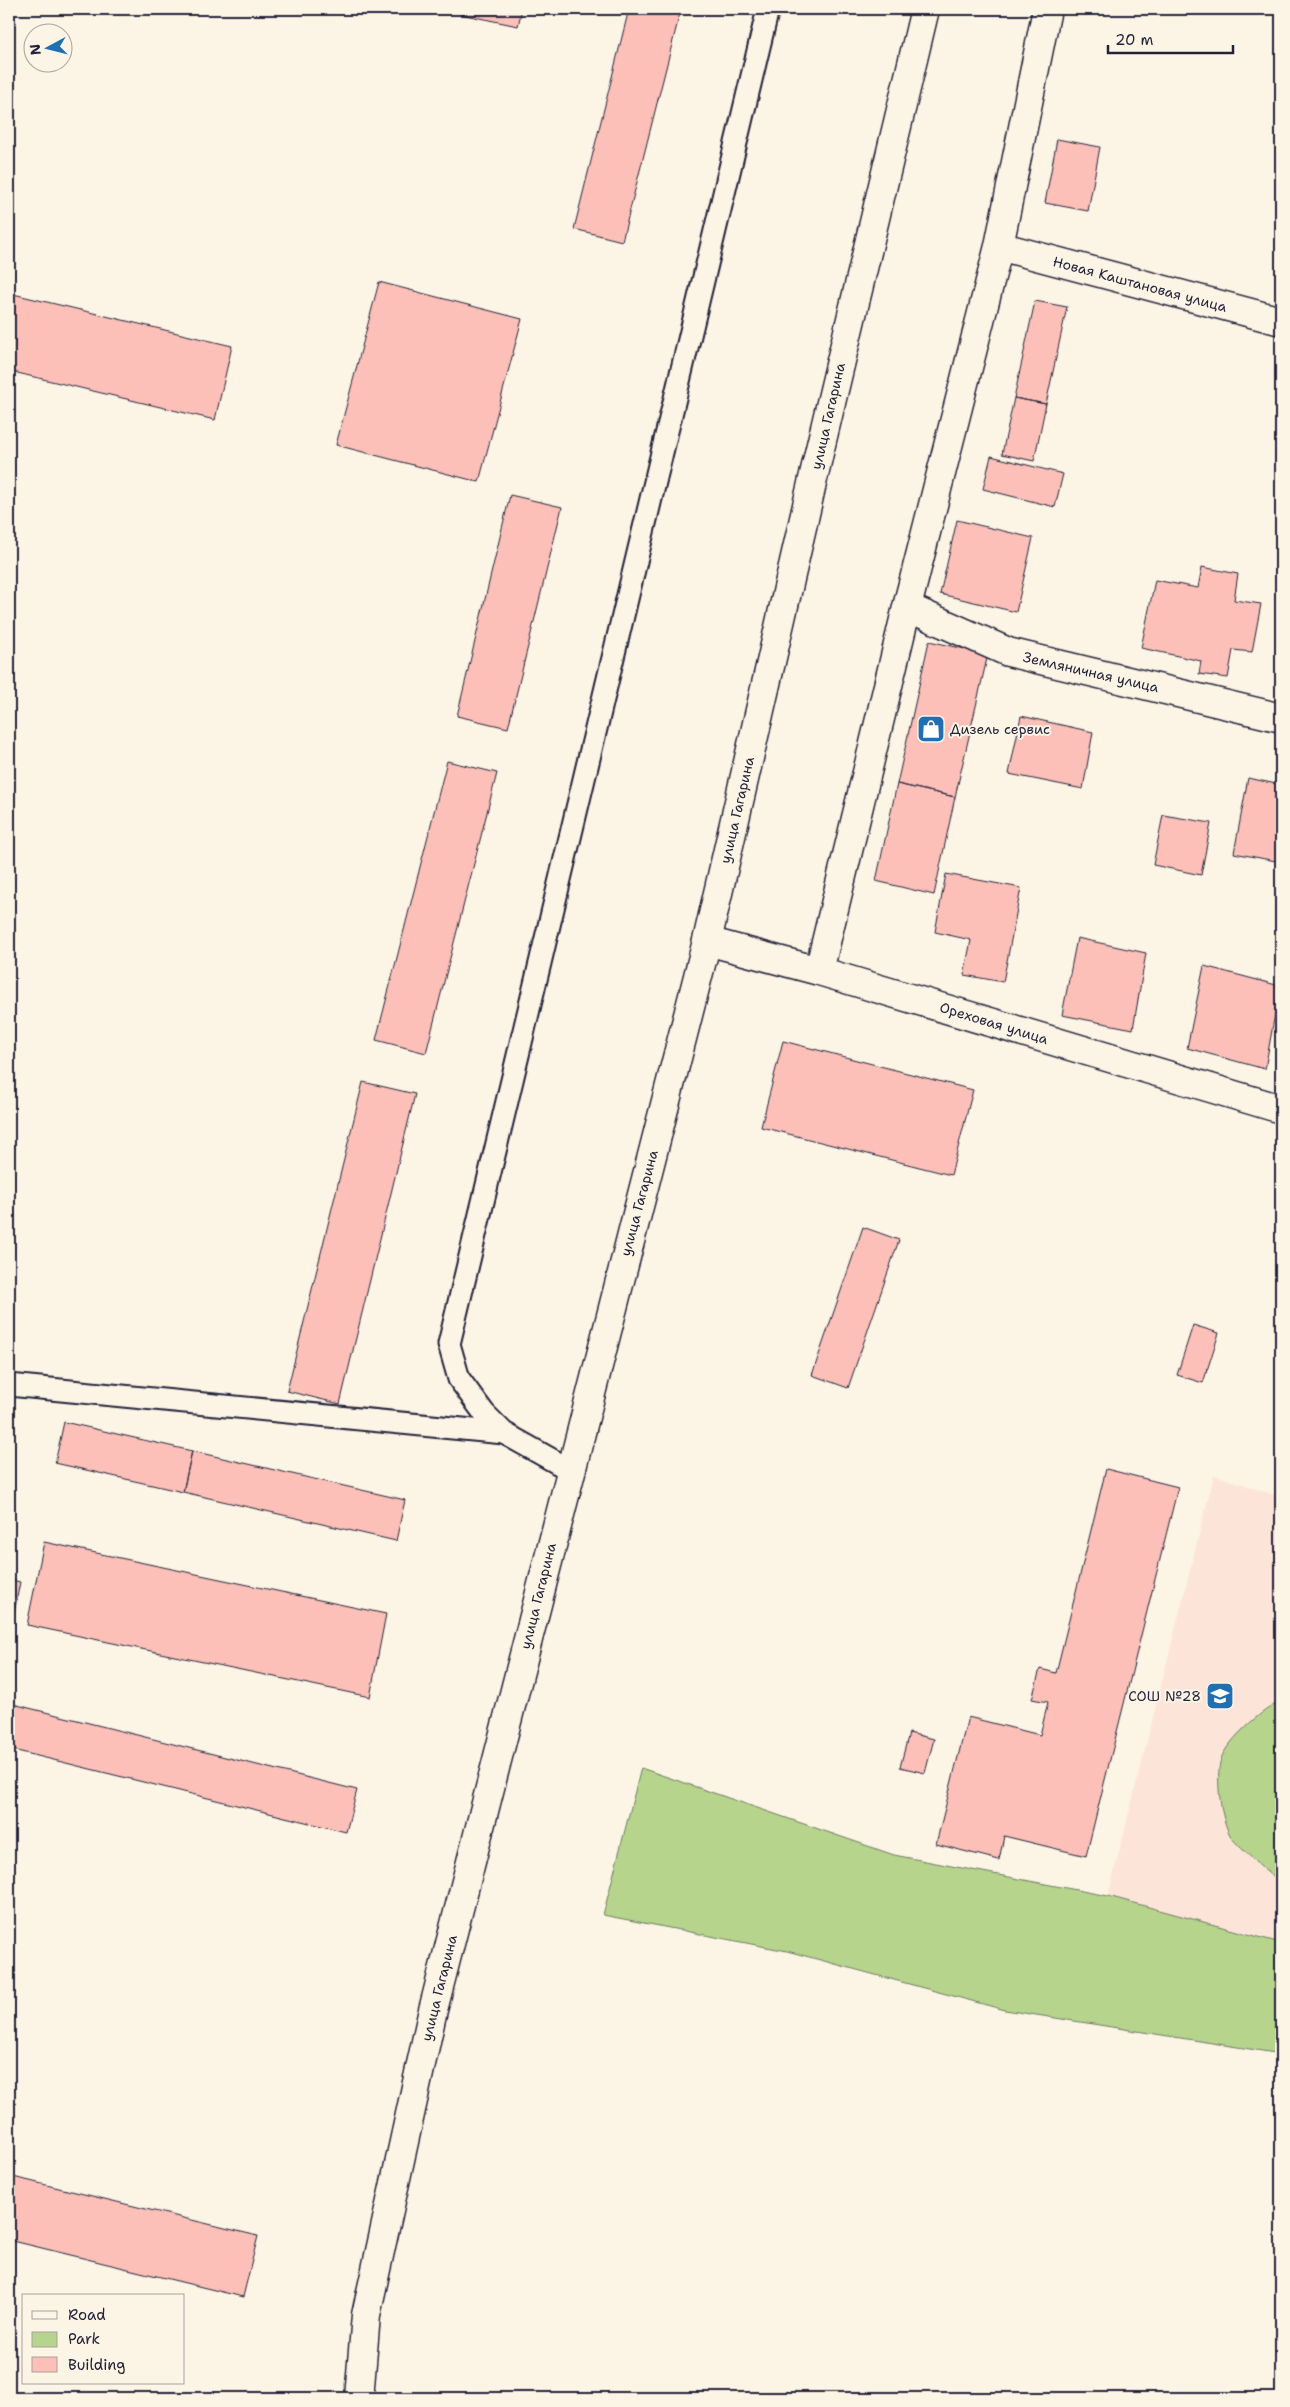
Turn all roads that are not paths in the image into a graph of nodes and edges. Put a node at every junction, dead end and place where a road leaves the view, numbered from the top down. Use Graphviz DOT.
graph roads {
  1 [pos="768,9"];
  2 [pos="925,9"];
  3 [pos="1047,9"];
  4 [pos="998,246"];
  5 [pos="1281,322"];
  6 [pos="907,607"];
  7 [pos="1281,718"];
  8 [pos="707,941"];
  9 [pos="819,971"];
  10 [pos="1281,1109"];
  11 [pos="9,1385"];
  12 [pos="504,1433"];
  13 [pos="570,1470"];
  14 [pos="359,2398"];
  1 -- 12 [label="lane"];
  2 -- 8 [label="main road, улица Гагарина"];
  3 -- 4 [label="main road"];
  4 -- 5 [label="main road, Новая Каштановая улица"];
  4 -- 6 [label="main road"];
  6 -- 7 [label="main road, Земляничная улица"];
  6 -- 9 [label="main road"];
  8 -- 9 [label="main road, Ореховая улица"];
  8 -- 13 [label="main road, улица Гагарина"];
  9 -- 10 [label="main road, Ореховая улица"];
  11 -- 12 [label="lane"];
  12 -- 13 [label="lane"];
  13 -- 14 [label="main road, улица Гагарина"];
}
